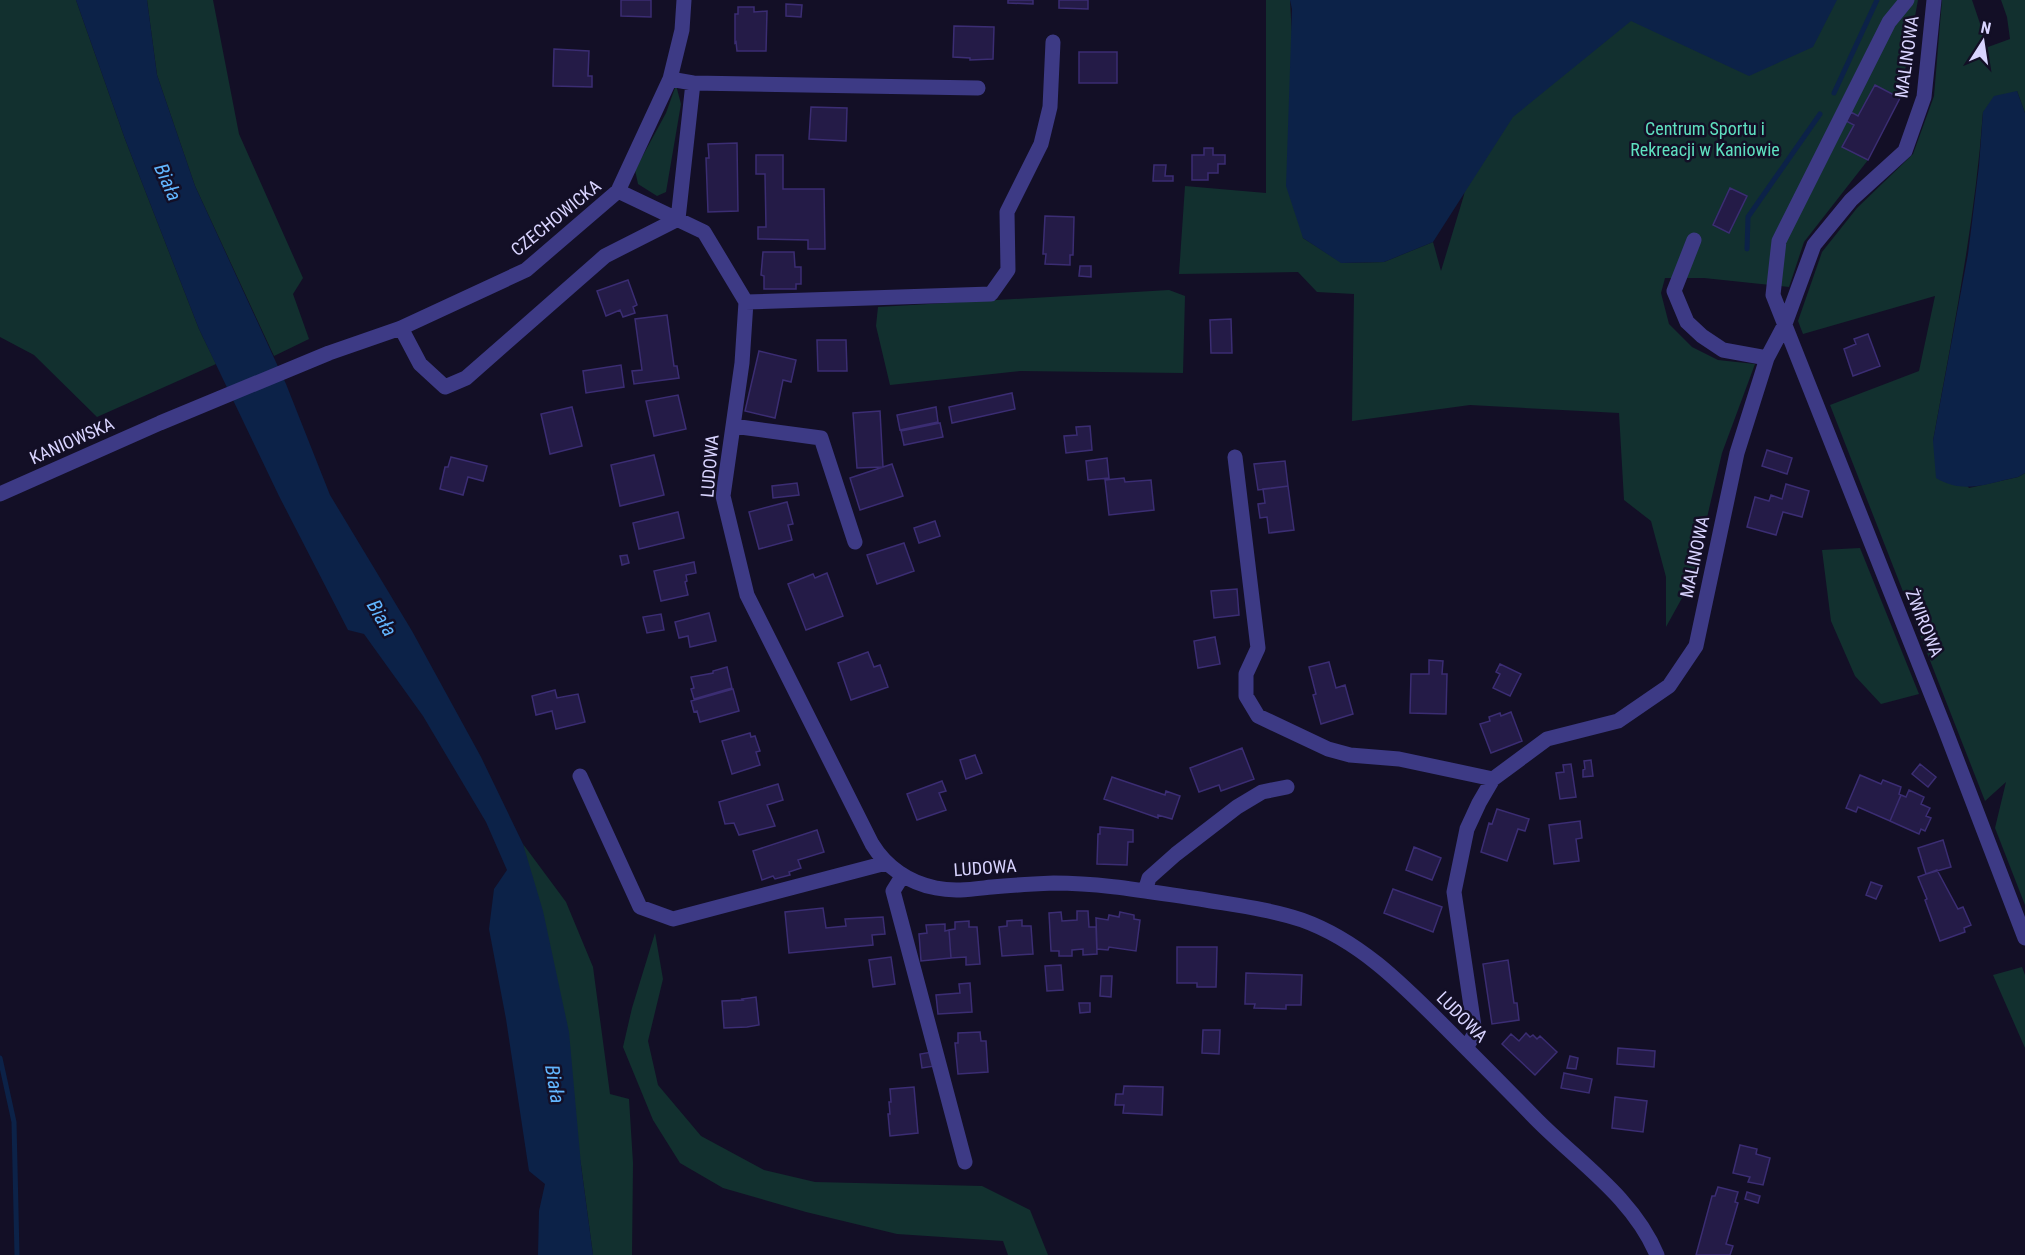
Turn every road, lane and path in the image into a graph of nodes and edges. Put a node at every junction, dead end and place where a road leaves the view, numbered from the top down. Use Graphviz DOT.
graph roads {
  1 [pos="684,0"];
  2 [pos="1907,0"];
  3 [pos="1934,0"];
  4 [pos="1053,42"];
  5 [pos="670,79"];
  6 [pos="693,83"];
  7 [pos="978,88"];
  8 [pos="618,191"];
  9 [pos="678,219"];
  10 [pos="1694,240"];
  11 [pos="746,302"];
  12 [pos="1785,324"];
  13 [pos="401,328"];
  14 [pos="329,353"];
  15 [pos="1767,357"];
  16 [pos="733,426"];
  17 [pos="1235,457"];
  18 [pos="0,494"];
  19 [pos="855,542"];
  20 [pos="580,777"];
  21 [pos="1493,779"];
  22 [pos="1287,787"];
  23 [pos="886,863"];
  24 [pos="903,875"];
  25 [pos="1145,891"];
  26 [pos="2025,938"];
  27 [pos="1466,1048"];
  28 [pos="965,1162"];
  29 [pos="1657,1255"];
  1 -- 5 [label="street, CZECHOWICKA"];
  2 -- 12 [label="street, ŻWIROWA"];
  3 -- 12 [label="street, MALINOWA"];
  4 -- 11 [label="street"];
  5 -- 6 [label="street"];
  5 -- 8 [label="street, CZECHOWICKA"];
  6 -- 7 [label="street"];
  6 -- 9 [label="street"];
  8 -- 9 [label="street"];
  8 -- 13 [label="street, CZECHOWICKA"];
  9 -- 11 [label="street"];
  9 -- 13 [label="street"];
  10 -- 15 [label="street"];
  11 -- 16 [label="street, LUDOWA"];
  12 -- 15 [label="street, MALINOWA"];
  12 -- 26 [label="street, ŻWIROWA"];
  13 -- 14 [label="street, CZECHOWICKA"];
  14 -- 18 [label="street, KANIOWSKA"];
  15 -- 21 [label="street, MALINOWA"];
  16 -- 19 [label="street"];
  16 -- 23 [label="street, LUDOWA"];
  17 -- 21 [label="street"];
  20 -- 23 [label="street"];
  21 -- 27 [label="street, MALINOWA"];
  22 -- 25 [label="street"];
  23 -- 24 [label="street, LUDOWA"];
  24 -- 25 [label="street, LUDOWA"];
  24 -- 28 [label="street"];
  25 -- 27 [label="street, LUDOWA"];
  27 -- 29 [label="street, LUDOWA"];
}
